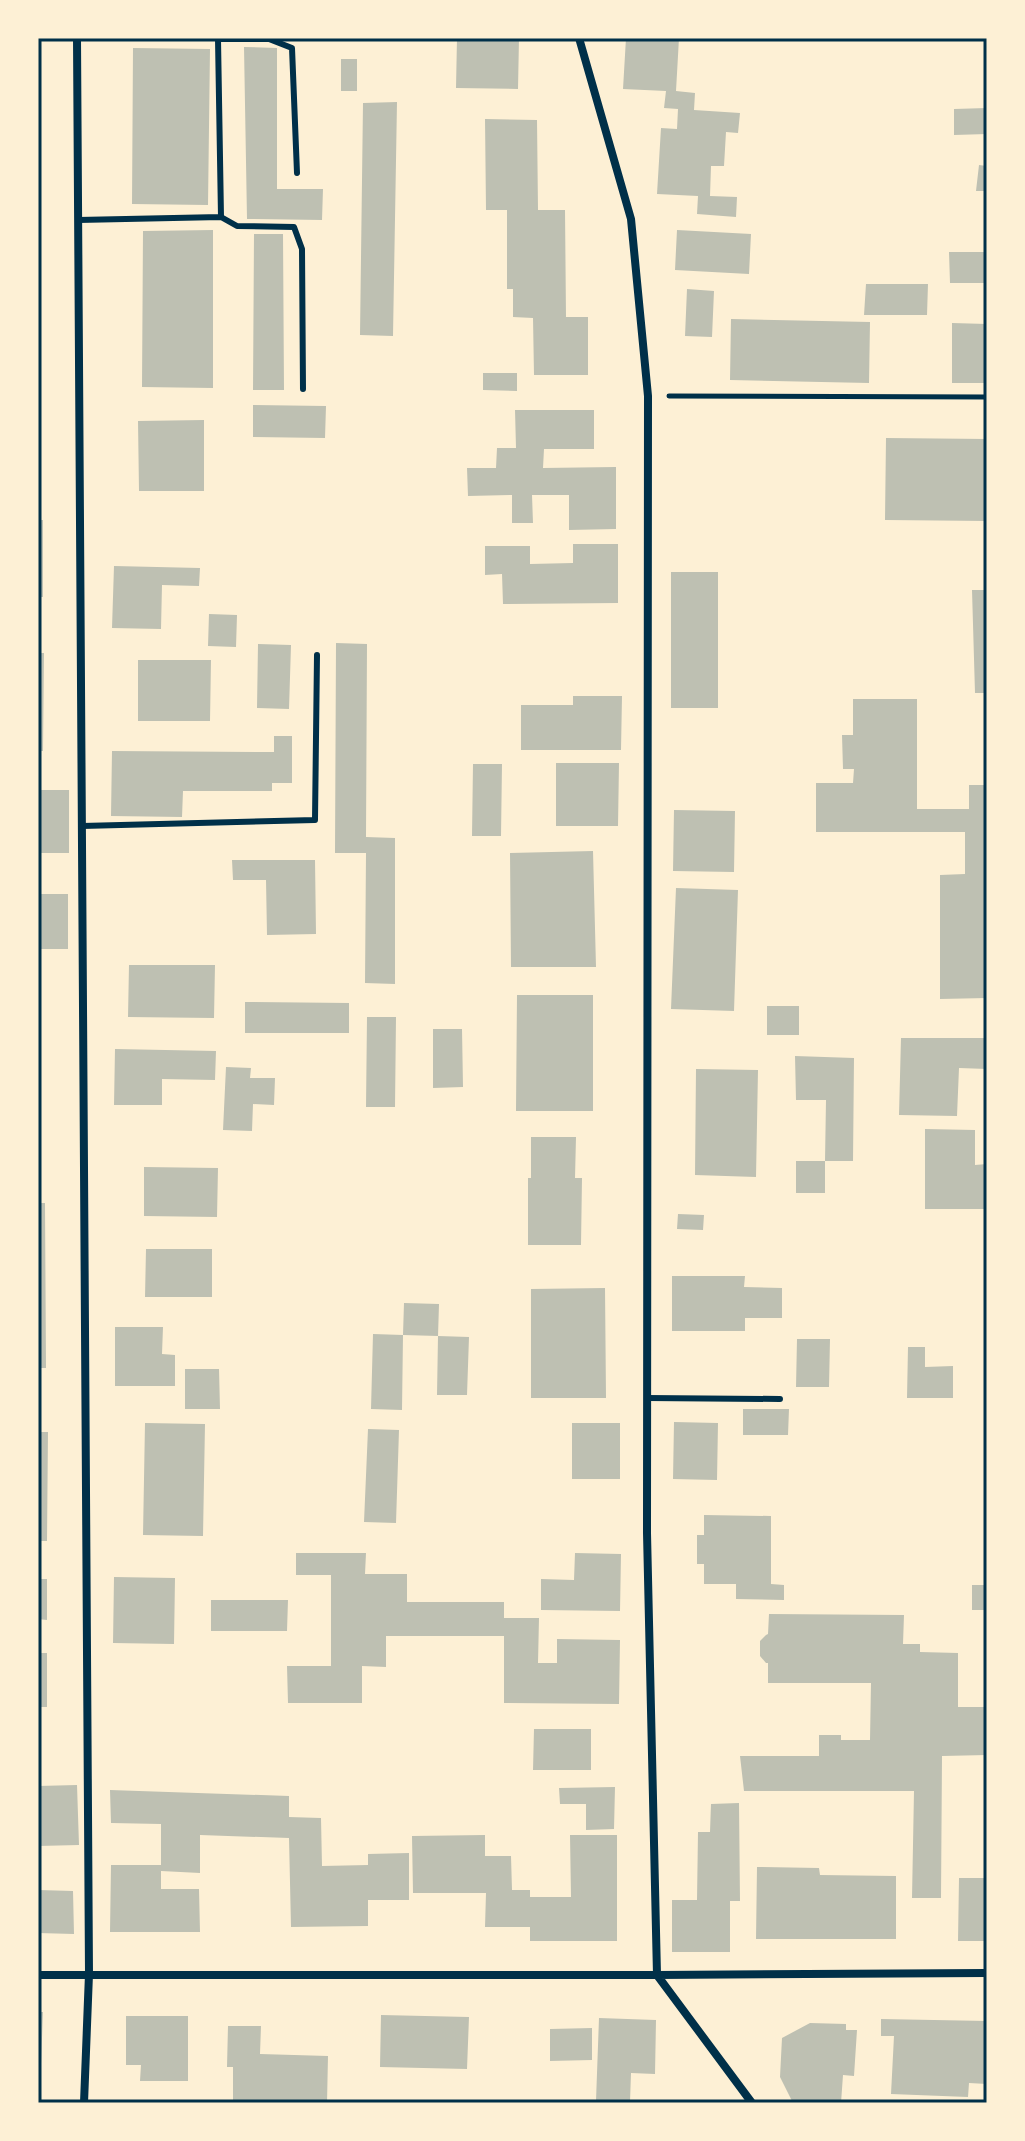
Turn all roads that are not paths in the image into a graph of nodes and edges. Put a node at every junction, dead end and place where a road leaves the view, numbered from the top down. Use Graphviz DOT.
graph roads {
  1 [pos="77,38"];
  2 [pos="579,38"];
  3 [pos="297,173"];
  4 [pos="221,217"];
  5 [pos="78,220"];
  6 [pos="303,389"];
  7 [pos="317,655"];
  8 [pos="82,826"];
  9 [pos="647,1398"];
  10 [pos="780,1399"];
  11 [pos="987,1973"];
  12 [pos="89,1974"];
  13 [pos="38,1975"];
  14 [pos="657,1975"];
  15 [pos="84,2103"];
  16 [pos="752,2103"];
  1 -- 5 [label="street"];
  2 -- 9 [label="street"];
  3 -- 4 [label="lane"];
  4 -- 5 [label="lane"];
  4 -- 6 [label="lane"];
  5 -- 8 [label="street"];
  7 -- 8 [label="lane"];
  8 -- 12 [label="street"];
  9 -- 10 [label="lane"];
  9 -- 14 [label="street"];
  11 -- 14 [label="street"];
  12 -- 13 [label="street"];
  12 -- 14 [label="street"];
  12 -- 15 [label="street"];
  14 -- 16 [label="street"];
}
